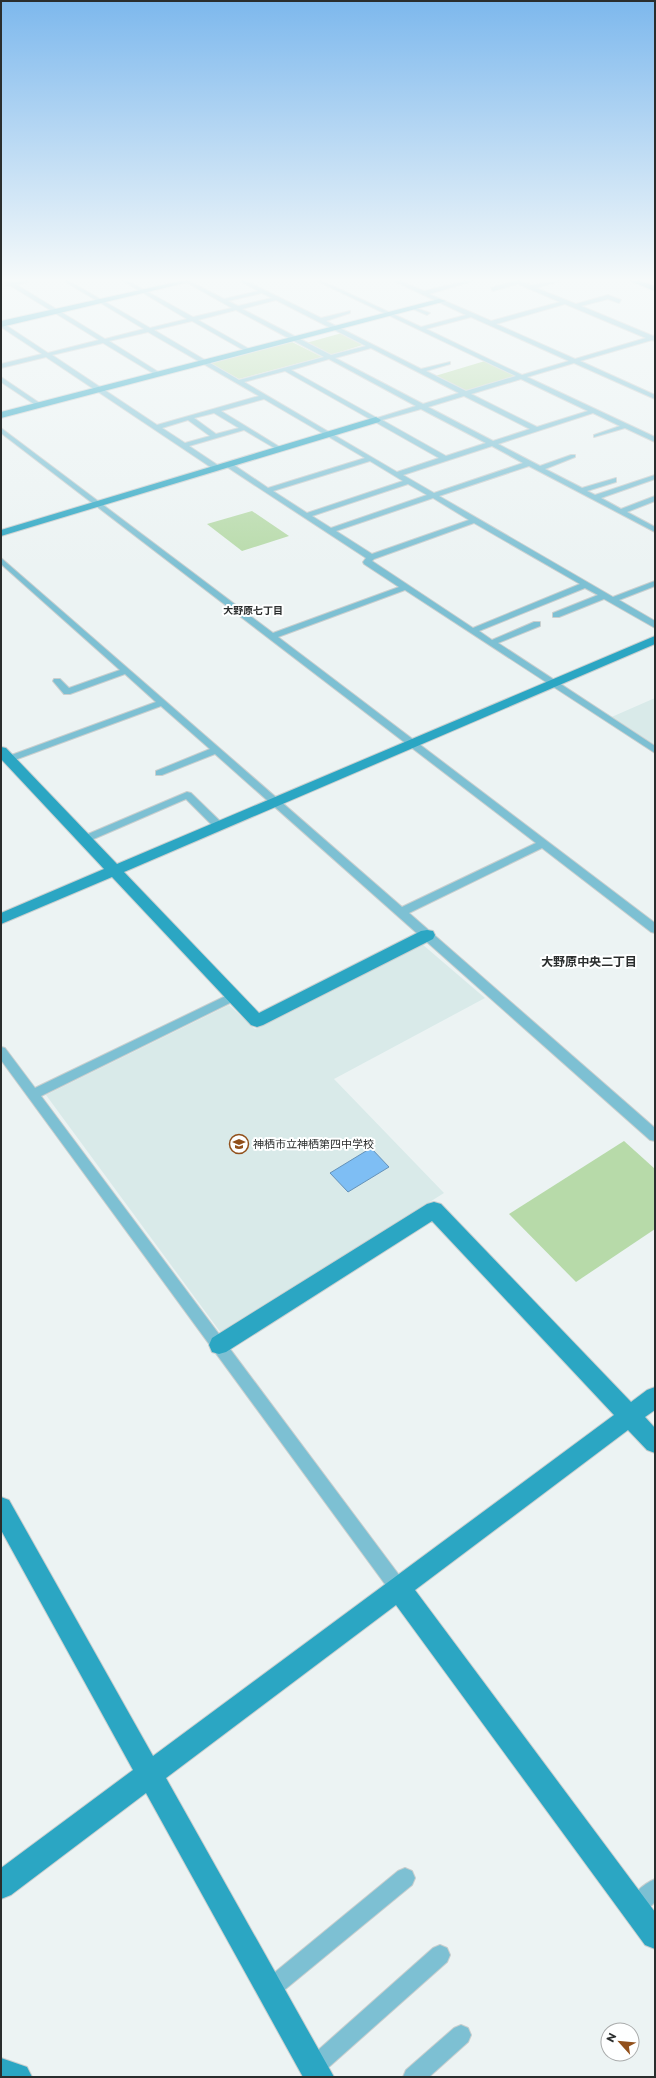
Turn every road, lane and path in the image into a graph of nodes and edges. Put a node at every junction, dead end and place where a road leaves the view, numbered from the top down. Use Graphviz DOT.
graph roads {
  1 [pos="81,378"];
  2 [pos="143,378"];
  3 [pos="231,378"];
  4 [pos="253,378"];
  5 [pos="301,378"];
  6 [pos="366,378"];
  7 [pos="437,378"];
  8 [pos="516,378"];
  9 [pos="527,378"];
  10 [pos="613,378"];
  11 [pos="1,379"];
  12 [pos="238,382"];
  13 [pos="99,390"];
  14 [pos="466,393"];
  15 [pos="264,397"];
  16 [pos="655,397"];
  17 [pos="39,405"];
  18 [pos="421,407"];
  19 [pos="216,411"];
  20 [pos="594,411"];
  21 [pos="1,415"];
  22 [pos="189,418"];
  23 [pos="376,420"];
  24 [pos="626,426"];
  25 [pos="156,427"];
  26 [pos="245,428"];
  27 [pos="1,430"];
  28 [pos="537,430"];
  29 [pos="328,434"];
  30 [pos="215,436"];
  31 [pos="596,436"];
  32 [pos="655,440"];
  33 [pos="492,444"];
  34 [pos="184,445"];
  35 [pos="280,449"];
  36 [pos="573,456"];
  37 [pos="370,459"];
  38 [pos="446,459"];
  39 [pos="530,464"];
  40 [pos="223,466"];
  41 [pos="539,469"];
  42 [pos="397,474"];
  43 [pos="655,477"];
  44 [pos="613,480"];
  45 [pos="409,481"];
  46 [pos="269,490"];
  47 [pos="581,491"];
  48 [pos="432,495"];
  49 [pos="595,498"];
  50 [pos="655,498"];
  51 [pos="97,504"];
  52 [pos="620,512"];
  53 [pos="308,515"];
  54 [pos="475,520"];
  55 [pos="331,530"];
  56 [pos="655,530"];
  57 [pos="1,533"];
  58 [pos="371,557"];
  59 [pos="1,560"];
  60 [pos="655,583"];
  61 [pos="585,585"];
  62 [pos="406,587"];
  63 [pos="604,596"];
  64 [pos="612,600"];
  65 [pos="556,615"];
  66 [pos="537,624"];
  67 [pos="655,625"];
  68 [pos="472,630"];
  69 [pos="271,637"];
  70 [pos="655,640"];
  71 [pos="491,643"];
  72 [pos="126,671"];
  73 [pos="57,681"];
  74 [pos="552,683"];
  75 [pos="162,703"];
  76 [pos="411,744"];
  77 [pos="216,750"];
  78 [pos="655,750"];
  79 [pos="5,755"];
  80 [pos="159,773"];
  81 [pos="276,802"];
  82 [pos="219,826"];
  83 [pos="84,839"];
  84 [pos="543,844"];
  85 [pos="115,870"];
  86 [pos="401,912"];
  87 [pos="1,919"];
  88 [pos="655,929"];
  89 [pos="427,935"];
  90 [pos="234,996"];
  91 [pos="1,1051"];
  92 [pos="33,1094"];
  93 [pos="655,1136"];
  94 [pos="219,1345"];
  95 [pos="655,1397"];
  96 [pos="630,1416"];
  97 [pos="655,1443"];
  98 [pos="1,1508"];
  99 [pos="399,1589"];
  100 [pos="150,1775"];
  101 [pos="405,1878"];
  102 [pos="1,1885"];
  103 [pos="655,1888"];
  104 [pos="635,1908"];
  105 [pos="655,1935"];
  106 [pos="440,1955"];
  107 [pos="270,1989"];
  108 [pos="461,2035"];
  109 [pos="317,2072"];
  110 [pos="1,2073"];
  111 [pos="17,2077"];
  112 [pos="413,2077"];
  1 -- 13 [label="street"];
  2 -- 13 [label="street"];
  3 -- 12 [label="street"];
  4 -- 12 [label="street"];
  5 -- 23 [label="street"];
  6 -- 18 [label="street"];
  7 -- 14 [label="street"];
  8 -- 14 [label="street"];
  9 -- 20 [label="street"];
  10 -- 16 [label="street"];
  11 -- 17 [label="street"];
  12 -- 15 [label="street"];
  13 -- 17 [label="street"];
  13 -- 25 [label="street"];
  14 -- 18 [label="street"];
  14 -- 28 [label="street"];
  15 -- 19 [label="street"];
  15 -- 29 [label="street"];
  17 -- 21 [label="street"];
  18 -- 23 [label="street"];
  18 -- 33 [label="street"];
  19 -- 22 [label="street"];
  19 -- 26 [label="street"];
  20 -- 24 [label="street"];
  20 -- 28 [label="street"];
  22 -- 25 [label="street"];
  22 -- 30 [label="street"];
  23 -- 29 [label="street"];
  23 -- 38 [label="street"];
  24 -- 31 [label="street"];
  24 -- 32 [label="street"];
  25 -- 34 [label="street"];
  26 -- 30 [label="street"];
  26 -- 35 [label="street"];
  27 -- 51 [label="street"];
  28 -- 33 [label="street"];
  29 -- 35 [label="street"];
  29 -- 37 [label="street"];
  30 -- 34 [label="street"];
  33 -- 38 [label="street"];
  33 -- 39 [label="street"];
  34 -- 40 [label="street"];
  35 -- 40 [label="street"];
  36 -- 41 [label="street"];
  37 -- 42 [label="street"];
  37 -- 46 [label="street"];
  38 -- 42 [label="street"];
  39 -- 41 [label="street"];
  39 -- 48 [label="street"];
  40 -- 46 [label="street"];
  40 -- 51 [label="street"];
  41 -- 47 [label="street"];
  42 -- 45 [label="street"];
  43 -- 49 [label="street"];
  44 -- 47 [label="street"];
  45 -- 48 [label="street"];
  45 -- 53 [label="street"];
  46 -- 53 [label="street"];
  47 -- 49 [label="street"];
  48 -- 54 [label="street"];
  48 -- 55 [label="street"];
  49 -- 52 [label="street"];
  50 -- 52 [label="street"];
  51 -- 57 [label="street"];
  51 -- 69 [label="street"];
  52 -- 56 [label="street"];
  53 -- 55 [label="street"];
  54 -- 58 [label="street"];
  54 -- 61 [label="street"];
  55 -- 58 [label="street"];
  58 -- 62 [label="street"];
  59 -- 72 [label="street"];
  60 -- 64 [label="street"];
  61 -- 63 [label="street"];
  61 -- 68 [label="street"];
  62 -- 68 [label="street"];
  62 -- 69 [label="street"];
  63 -- 64 [label="street"];
  63 -- 65 [label="street"];
  64 -- 67 [label="street"];
  66 -- 71 [label="street"];
  68 -- 71 [label="street"];
  69 -- 76 [label="street"];
  70 -- 74 [label="street"];
  71 -- 74 [label="street"];
  72 -- 73 [label="street"];
  72 -- 75 [label="street"];
  74 -- 76 [label="street"];
  74 -- 78 [label="street"];
  75 -- 77 [label="street"];
  75 -- 79 [label="street"];
  76 -- 81 [label="street"];
  76 -- 84 [label="street"];
  77 -- 80 [label="street"];
  77 -- 81 [label="street"];
  79 -- 83 [label="street"];
  81 -- 82 [label="street"];
  81 -- 86 [label="street"];
  82 -- 83 [label="street"];
  82 -- 85 [label="street"];
  83 -- 85 [label="street"];
  84 -- 86 [label="street"];
  84 -- 88 [label="street"];
  85 -- 87 [label="street"];
  85 -- 90 [label="street"];
  86 -- 89 [label="street"];
  89 -- 90 [label="street"];
  89 -- 93 [label="street"];
  90 -- 92 [label="street"];
  91 -- 92 [label="street"];
  92 -- 94 [label="street"];
  94 -- 96 [label="street"];
  94 -- 99 [label="street"];
  95 -- 96 [label="street"];
  96 -- 97 [label="street"];
  96 -- 99 [label="street"];
  98 -- 100 [label="street"];
  99 -- 100 [label="street"];
  99 -- 104 [label="street"];
  100 -- 102 [label="street"];
  100 -- 107 [label="street"];
  101 -- 107 [label="street"];
  103 -- 104 [label="street"];
  104 -- 105 [label="street"];
  106 -- 109 [label="street"];
  107 -- 109 [label="street"];
  108 -- 112 [label="street"];
  110 -- 111 [label="street"];
}
